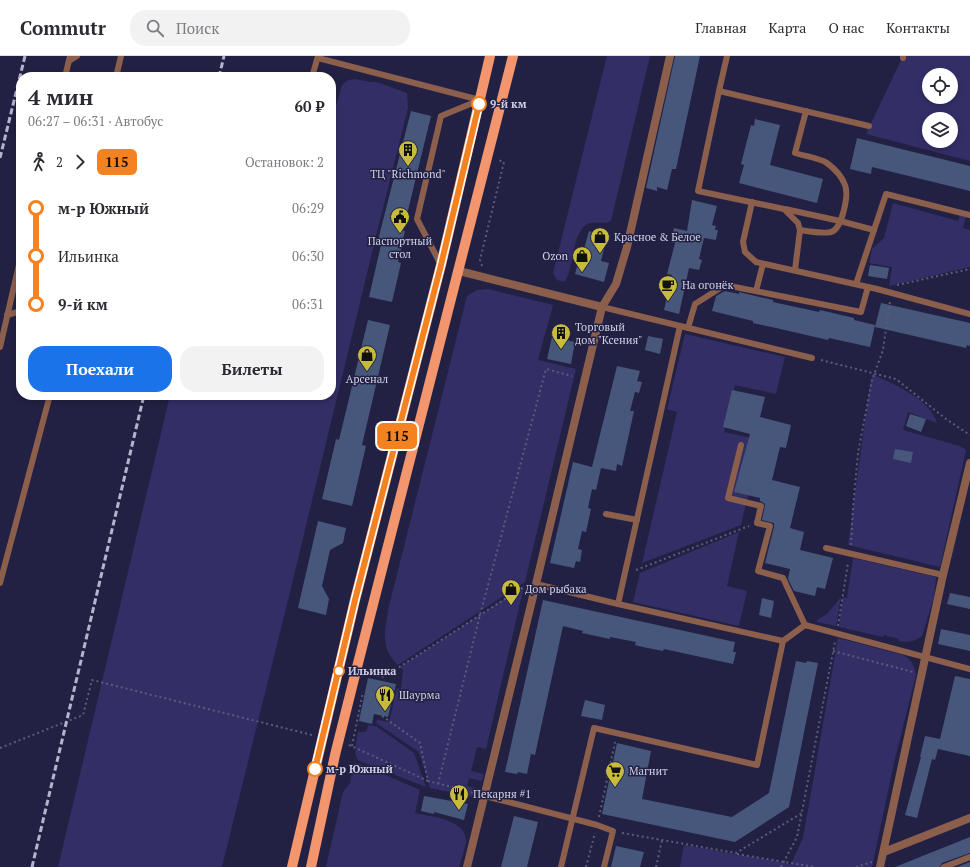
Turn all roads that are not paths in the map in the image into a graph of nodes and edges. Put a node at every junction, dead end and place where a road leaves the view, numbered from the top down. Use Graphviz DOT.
graph roads {
  1 [pos="77,56"];
  2 [pos="121,56"];
  3 [pos="490,56"];
  4 [pos="513,56"];
  5 [pos="670,56"];
  6 [pos="727,56"];
  7 [pos="318,57"];
  8 [pos="69,58"];
  9 [pos="66,72"];
  10 [pos="117,72"];
  11 [pos="314,72"];
  12 [pos="719,91"];
  13 [pos="480,100"];
  14 [pos="806,111"];
  15 [pos="870,126"];
  16 [pos="752,202"];
  17 [pos="784,209"];
  18 [pos="970,215"];
  19 [pos="840,221"];
  20 [pos="800,230"];
  21 [pos="874,230"];
  22 [pos="763,264"];
  23 [pos="441,265"];
  24 [pos="795,270"];
  25 [pos="459,271"];
  26 [pos="16,277"];
  27 [pos="856,284"];
  28 [pos="868,287"];
  29 [pos="756,291"];
  30 [pos="602,307"];
  31 [pos="16,312"];
  32 [pos="970,314"];
  33 [pos="7,315"];
  34 [pos="680,326"];
  35 [pos="688,328"];
  36 [pos="0,347"];
  37 [pos="812,358"];
  38 [pos="49,400"];
  39 [pos="741,445"];
  40 [pos="970,464"];
  41 [pos="606,514"];
  42 [pos="637,520"];
  43 [pos="826,548"];
  44 [pos="943,575"];
  45 [pos="0,583"];
  46 [pos="536,584"];
  47 [pos="618,604"];
  48 [pos="805,625"];
  49 [pos="783,641"];
  50 [pos="926,656"];
  51 [pos="970,669"];
  52 [pos="485,796"];
  53 [pos="572,818"];
  54 [pos="970,818"];
  55 [pos="884,852"];
  56 [pos="970,857"];
  57 [pos="292,867"];
  58 [pos="310,867"];
  59 [pos="467,867"];
  60 [pos="561,867"];
  61 [pos="604,867"];
  62 [pos="880,867"];
  63 [pos="944,867"];
  1 -- 8 [label="lane"];
  2 -- 10 [label="lane"];
  3 -- 13 [label="main road"];
  4 -- 25 [label="main road"];
  5 -- 30 [label="street"];
  6 -- 12 [label="lane"];
  7 -- 11 [label="lane"];
  7 -- 13 [label="lane"];
  8 -- 9 [label="lane"];
  12 -- 14 [label="lane"];
  12 -- 16 [label="lane"];
  13 -- 23 [label="main road"];
  13 -- 23 [label="lane"];
  14 -- 15 [label="lane"];
  14 -- 19 [label="lane"];
  16 -- 17 [label="lane"];
  16 -- 22 [label="lane"];
  17 -- 19 [label="lane"];
  17 -- 20 [label="lane"];
  18 -- 21 [label="lane"];
  19 -- 20 [label="lane"];
  19 -- 21 [label="lane"];
  20 -- 24 [label="lane"];
  21 -- 27 [label="lane"];
  22 -- 24 [label="lane"];
  22 -- 29 [label="lane"];
  23 -- 57 [label="main road"];
  24 -- 27 [label="lane"];
  25 -- 30 [label="street"];
  25 -- 58 [label="main road"];
  26 -- 33 [label="lane"];
  27 -- 28 [label="lane"];
  28 -- 29 [label="lane"];
  28 -- 32 [label="lane"];
  29 -- 35 [label="lane"];
  30 -- 34 [label="lane"];
  30 -- 46 [label="street"];
  31 -- 33 [label="lane"];
  33 -- 36 [label="lane"];
  34 -- 35 [label="lane"];
  34 -- 42 [label="lane"];
  35 -- 37 [label="lane"];
  38 -- 45 [label="lane"];
  39 -- 48 [label="lane"];
  40 -- 44 [label="street"];
  41 -- 42 [label="lane"];
  42 -- 47 [label="lane"];
  43 -- 44 [label="lane"];
  44 -- 50 [label="street"];
  46 -- 47 [label="lane"];
  46 -- 52 [label="street"];
  47 -- 49 [label="lane"];
  48 -- 49 [label="lane"];
  48 -- 50 [label="lane"];
  49 -- 53 [label="lane"];
  50 -- 51 [label="lane"];
  50 -- 55 [label="street"];
  52 -- 53 [label="lane"];
  52 -- 59 [label="street"];
  53 -- 60 [label="lane"];
  53 -- 61 [label="lane"];
  54 -- 55 [label="street"];
  55 -- 62 [label="street"];
  56 -- 63 [label="lane"];
}
